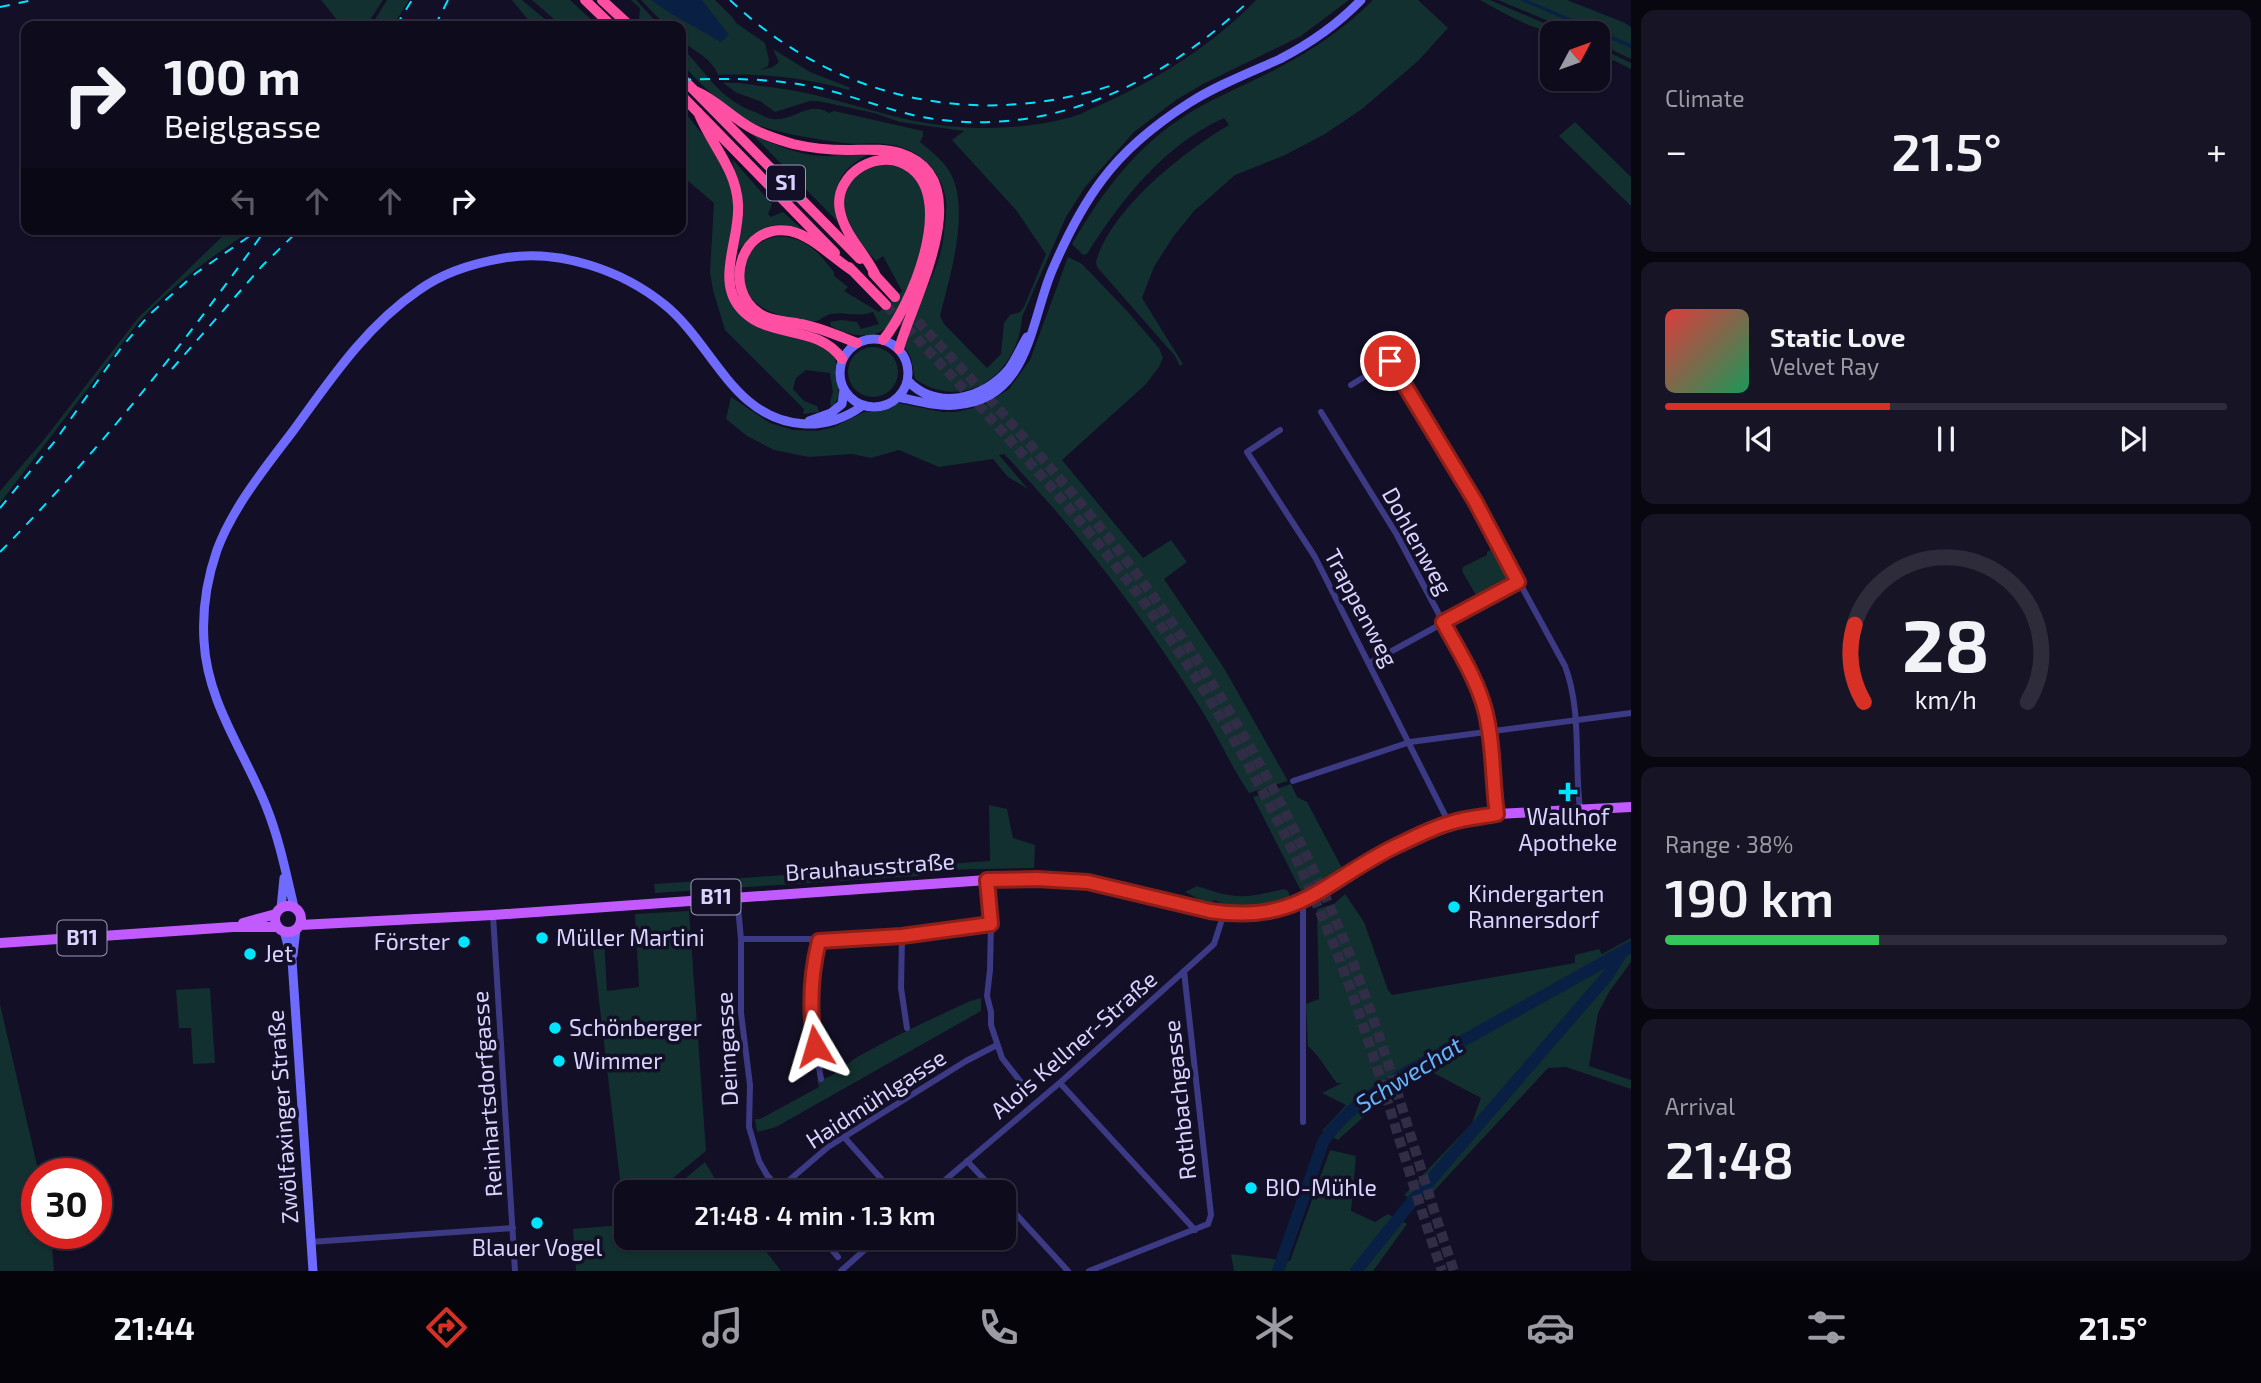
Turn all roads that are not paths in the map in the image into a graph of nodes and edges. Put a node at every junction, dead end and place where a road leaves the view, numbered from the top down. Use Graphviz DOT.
graph roads {
  1 [pos="585,0"];
  2 [pos="602,0"];
  3 [pos="1361,0"];
  4 [pos="607,21"];
  5 [pos="625,21"];
  6 [pos="686,82"];
  7 [pos="695,91"];
  8 [pos="686,99"];
  9 [pos="698,112"];
  10 [pos="853,271"];
  11 [pos="876,276"];
  12 [pos="895,297"];
  13 [pos="886,305"];
  14 [pos="1032,330"];
  15 [pos="883,340"];
  16 [pos="857,343"];
  17 [pos="899,349"];
  18 [pos="842,359"];
  19 [pos="908,381"];
  20 [pos="1351,385"];
  21 [pos="844,390"];
  22 [pos="898,397"];
  23 [pos="862,406"];
  24 [pos="1321,412"];
  25 [pos="801,424"];
  26 [pos="1280,430"];
  27 [pos="1518,582"];
  28 [pos="1443,622"];
  29 [pos="1370,663"];
  30 [pos="1631,713"];
  31 [pos="1575,720"];
  32 [pos="1489,731"];
  33 [pos="1410,742"];
  34 [pos="1293,781"];
  35 [pos="1631,807"];
  36 [pos="1580,809"];
  37 [pos="1497,814"];
  38 [pos="1449,823"];
  39 [pos="284,866"];
  40 [pos="987,880"];
  41 [pos="737,896"];
  42 [pos="1303,901"];
  43 [pos="278,911"];
  44 [pos="1224,913"];
  45 [pos="493,915"];
  46 [pos="298,919"];
  47 [pos="991,924"];
  48 [pos="233,926"];
  49 [pos="281,929"];
  50 [pos="902,936"];
  51 [pos="741,939"];
  52 [pos="819,941"];
  53 [pos="0,943"];
  54 [pos="292,960"];
  55 [pos="1184,971"];
  56 [pos="906,1028"];
  57 [pos="997,1045"];
  58 [pos="821,1079"];
  59 [pos="1060,1083"];
  60 [pos="1028,1091"];
  61 [pos="1303,1122"];
  62 [pos="844,1136"];
  63 [pos="967,1161"];
  64 [pos="771,1180"];
  65 [pos="791,1180"];
  66 [pos="882,1180"];
  67 [pos="945,1180"];
  68 [pos="985,1180"];
  69 [pos="1016,1214"];
  70 [pos="513,1228"];
  71 [pos="1195,1230"];
  72 [pos="310,1242"];
  73 [pos="832,1250"];
  74 [pos="864,1250"];
  75 [pos="838,1257"];
  76 [pos="313,1271"];
  77 [pos="515,1271"];
  78 [pos="841,1271"];
  79 [pos="1068,1271"];
  80 [pos="1089,1271"];
  1 -- 4 [label="highway"];
  2 -- 5 [label="highway"];
  3 -- 14 [label="main road"];
  6 -- 7 [label="highway, S1"];
  7 -- 11 [label="highway, S1"];
  7 -- 17 [label="highway"];
  8 -- 9 [label="highway, S1"];
  9 -- 10 [label="highway, S1"];
  9 -- 18 [label="highway"];
  10 -- 13 [label="highway, S1"];
  10 -- 16 [label="highway"];
  11 -- 12 [label="highway, S1"];
  11 -- 15 [label="highway"];
  14 -- 19 [label="main road"];
  14 -- 22 [label="main road"];
  15 -- 16 [label="main road"];
  15 -- 17 [label="main road"];
  16 -- 18 [label="main road"];
  17 -- 19 [label="main road"];
  18 -- 21 [label="main road"];
  19 -- 22 [label="main road"];
  20 -- 27 [label="street"];
  21 -- 23 [label="main road"];
  21 -- 25 [label="main road"];
  22 -- 23 [label="main road"];
  23 -- 25 [label="main road"];
  24 -- 28 [label="street, Dohlenweg"];
  25 -- 39 [label="main road"];
  26 -- 29 [label="street, Trappenweg"];
  27 -- 28 [label="street"];
  27 -- 31 [label="street"];
  28 -- 29 [label="street"];
  28 -- 32 [label="street, Dohlenweg"];
  29 -- 33 [label="street, Trappenweg"];
  30 -- 31 [label="street"];
  31 -- 32 [label="street"];
  31 -- 36 [label="street"];
  32 -- 33 [label="street"];
  32 -- 37 [label="street, Dohlenweg"];
  33 -- 34 [label="street"];
  33 -- 38 [label="street, Trappenweg"];
  35 -- 36 [label="main road, Brauhausstraße / B11"];
  36 -- 37 [label="main road, Brauhausstraße / B11"];
  37 -- 38 [label="main road, Brauhausstraße / B11"];
  38 -- 42 [label="main road, Brauhausstraße / B11"];
  39 -- 43 [label="main road"];
  39 -- 46 [label="main road"];
  40 -- 41 [label="main road, Brauhausstraße / B11"];
  40 -- 44 [label="main road, Brauhausstraße / B11"];
  40 -- 47 [label="street"];
  41 -- 45 [label="main road, Brauhausstraße / B11"];
  41 -- 51 [label="street, Deimgasse"];
  42 -- 44 [label="main road, Brauhausstraße / B11"];
  42 -- 61 [label="street"];
  43 -- 46 [label="main road, B11"];
  43 -- 48 [label="main road, B11"];
  43 -- 49 [label="main road"];
  44 -- 55 [label="street, Alois Kellner-Straße"];
  45 -- 46 [label="main road, Brauhausstraße / B11"];
  45 -- 70 [label="street, Reinhartsdorfgasse"];
  46 -- 49 [label="main road, B11"];
  46 -- 54 [label="main road, Zwölfaxinger Straße"];
  47 -- 50 [label="street"];
  47 -- 57 [label="street"];
  48 -- 49 [label="main road, B11"];
  48 -- 53 [label="main road, B11"];
  49 -- 54 [label="main road, Zwölfaxinger Straße"];
  50 -- 52 [label="street"];
  50 -- 56 [label="street"];
  51 -- 52 [label="street"];
  51 -- 64 [label="street, Deimgasse"];
  52 -- 58 [label="street"];
  54 -- 72 [label="main road, Zwölfaxinger Straße"];
  55 -- 59 [label="street, Alois Kellner-Straße"];
  55 -- 71 [label="street, Rothbachgasse"];
  57 -- 60 [label="street"];
  57 -- 62 [label="street, Haidmühlgasse"];
  59 -- 63 [label="street, Alois Kellner-Straße"];
  59 -- 71 [label="street"];
  62 -- 65 [label="street, Haidmühlgasse"];
  62 -- 66 [label="street"];
  63 -- 67 [label="street, Alois Kellner-Straße"];
  63 -- 68 [label="street"];
  69 -- 79 [label="street"];
  70 -- 72 [label="street"];
  70 -- 77 [label="street, Reinhartsdorfgasse"];
  71 -- 80 [label="street"];
  72 -- 76 [label="main road, Zwölfaxinger Straße"];
  73 -- 75 [label="street"];
  74 -- 78 [label="street"];
}
